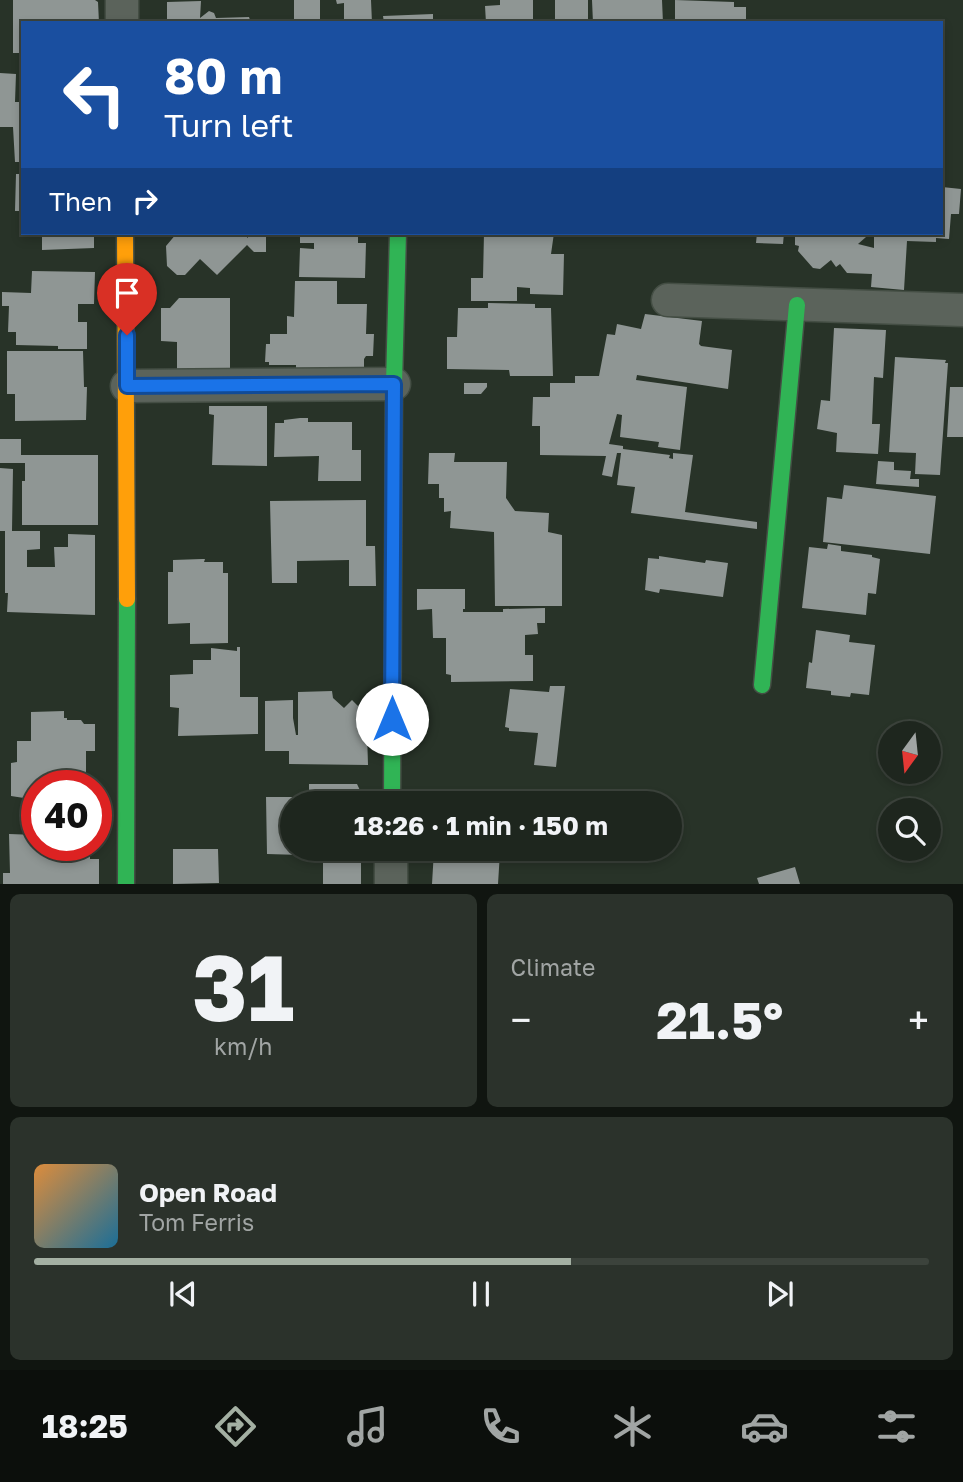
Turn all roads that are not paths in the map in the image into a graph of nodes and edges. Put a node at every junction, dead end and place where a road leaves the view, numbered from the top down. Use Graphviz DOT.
graph roads {
  1 [pos="122,0"];
  2 [pos="122,21"];
  3 [pos="125,235"];
  4 [pos="398,235"];
  5 [pos="668,300"];
  6 [pos="797,305"];
  7 [pos="963,310"];
  8 [pos="394,384"];
  9 [pos="127,386"];
  10 [pos="762,685"];
  11 [pos="392,791"];
  12 [pos="391,861"];
  13 [pos="126,884"];
  14 [pos="391,884"];
  1 -- 2 [label="street"];
  3 -- 9 [label="street"];
  4 -- 8 [label="street"];
  5 -- 6 [label="street"];
  6 -- 7 [label="street"];
  6 -- 10 [label="street"];
  8 -- 9 [label="street"];
  8 -- 11 [label="street"];
  9 -- 13 [label="street"];
  12 -- 14 [label="street"];
}
